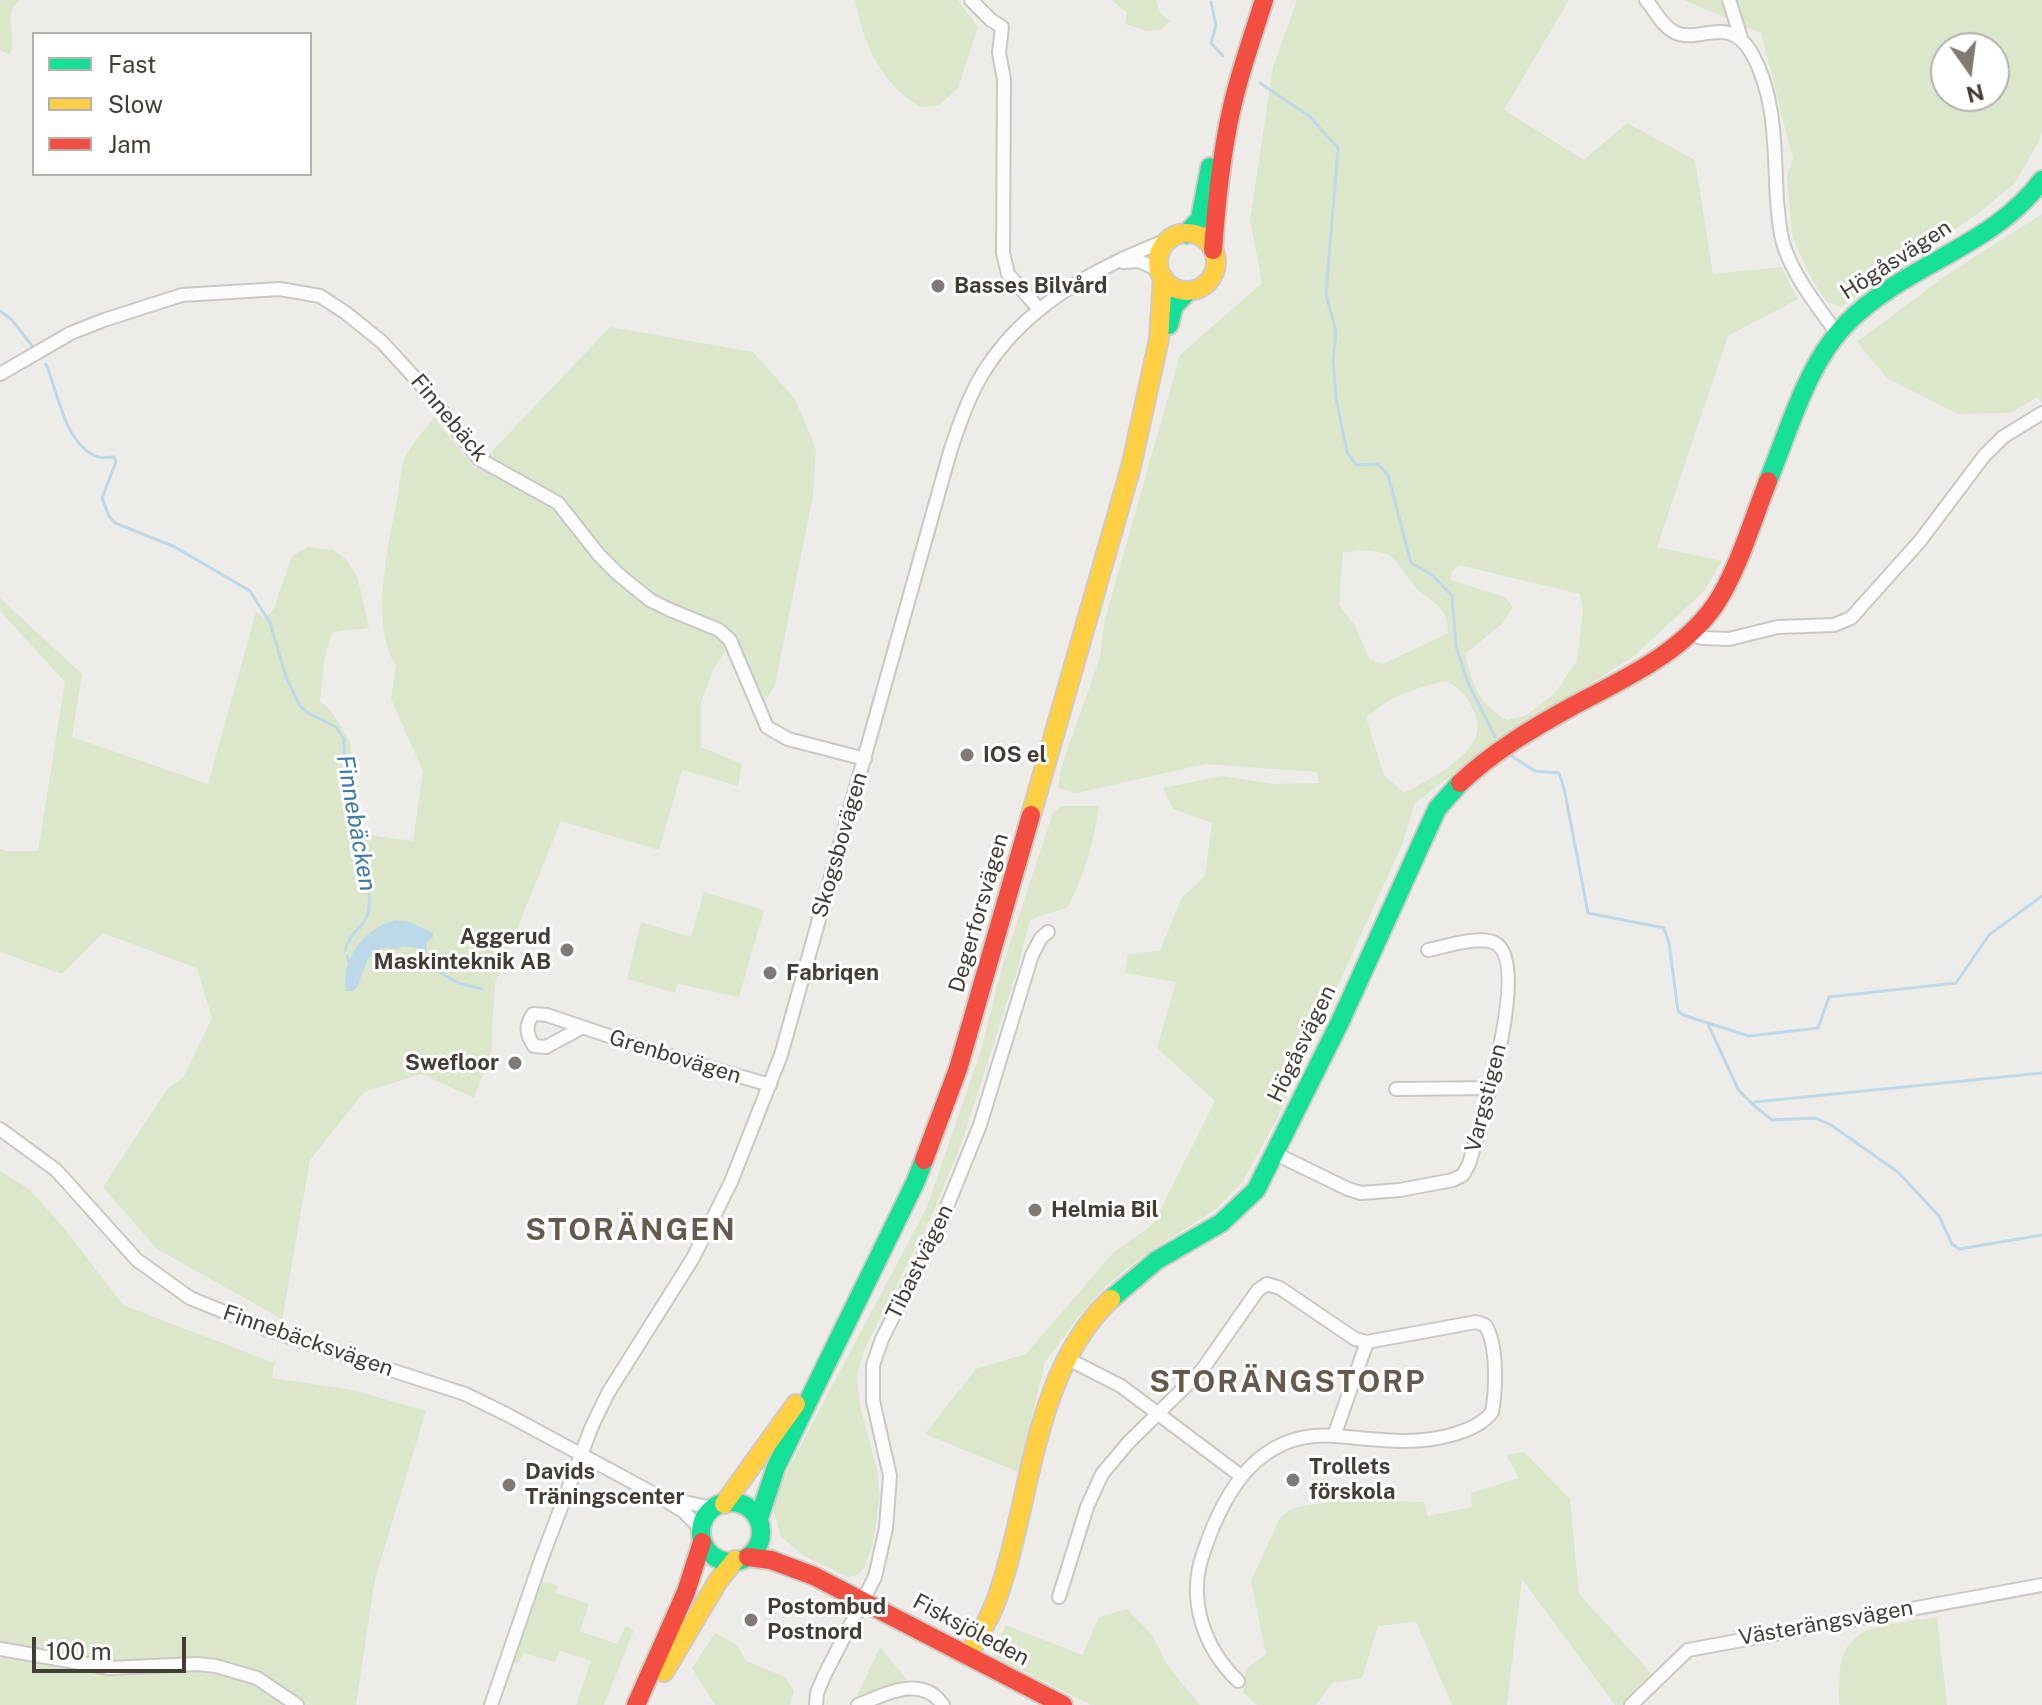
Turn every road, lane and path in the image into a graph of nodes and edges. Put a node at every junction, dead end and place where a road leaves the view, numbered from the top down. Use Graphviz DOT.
graph roads {
  1 [pos="971,0"];
  2 [pos="1264,0"];
  3 [pos="1646,0"];
  4 [pos="1729,0"];
  5 [pos="1742,41"];
  6 [pos="1228,125"];
  7 [pos="2042,180"];
  8 [pos="1178,236"];
  9 [pos="1213,250"];
  10 [pos="1112,264"];
  11 [pos="1161,274"];
  12 [pos="1189,291"];
  13 [pos="1039,309"];
  14 [pos="1836,332"];
  15 [pos="0,374"];
  16 [pos="2042,413"];
  17 [pos="1131,467"];
  18 [pos="1691,634"];
  19 [pos="865,759"];
  20 [pos="1048,932"];
  21 [pos="1428,950"];
  22 [pos="581,1028"];
  23 [pos="770,1085"];
  24 [pos="1490,1088"];
  25 [pos="1396,1089"];
  26 [pos="0,1129"];
  27 [pos="1276,1154"];
  28 [pos="1367,1342"];
  29 [pos="829,1355"];
  30 [pos="1066,1358"];
  31 [pos="1159,1414"];
  32 [pos="1334,1436"];
  33 [pos="582,1454"];
  34 [pos="1241,1476"];
  35 [pos="655,1494"];
  36 [pos="719,1506"];
  37 [pos="760,1526"];
  38 [pos="701,1535"];
  39 [pos="742,1558"];
  40 [pos="814,1576"];
  41 [pos="2042,1585"];
  42 [pos="1059,1597"];
  43 [pos="864,1601"];
  44 [pos="0,1649"];
  45 [pos="968,1656"];
  46 [pos="1238,1681"];
  47 [pos="297,1705"];
  48 [pos="491,1705"];
  49 [pos="636,1705"];
  50 [pos="645,1705"];
  51 [pos="816,1705"];
  52 [pos="858,1705"];
  53 [pos="943,1705"];
  54 [pos="1063,1705"];
  55 [pos="1631,1705"];
  1 -- 13 [label="street"];
  2 -- 6 [label="main road"];
  3 -- 5 [label="street"];
  4 -- 5 [label="street"];
  5 -- 14 [label="street"];
  6 -- 8 [label="main road"];
  6 -- 9 [label="main road"];
  7 -- 14 [label="main road, Högåsvägen"];
  8 -- 9 [label="main road"];
  8 -- 10 [label="street, Skogsbovägen"];
  8 -- 11 [label="main road"];
  9 -- 12 [label="main road"];
  10 -- 11 [label="street"];
  10 -- 13 [label="street, Skogsbovägen"];
  11 -- 12 [label="main road"];
  11 -- 17 [label="main road, Degerforsvägen"];
  12 -- 17 [label="main road, Degerforsvägen"];
  13 -- 19 [label="street, Skogsbovägen"];
  14 -- 18 [label="main road, Högåsvägen"];
  15 -- 19 [label="street, Finnebäck"];
  16 -- 18 [label="street"];
  17 -- 29 [label="main road, Degerforsvägen"];
  18 -- 27 [label="main road, Högåsvägen"];
  19 -- 23 [label="street, Skogsbovägen"];
  20 -- 43 [label="street, Tibastvägen"];
  21 -- 24 [label="street, Vargstigen"];
  22 -- 23 [label="street, Grenbovägen"];
  23 -- 33 [label="street, Skogsbovägen"];
  24 -- 25 [label="street"];
  24 -- 27 [label="street, Vargstigen"];
  26 -- 33 [label="street, Finnebäcksvägen"];
  27 -- 30 [label="main road, Högåsvägen"];
  28 -- 31 [label="street"];
  28 -- 32 [label="street"];
  28 -- 32 [label="street"];
  29 -- 36 [label="main road, Degerforsvägen"];
  29 -- 37 [label="main road, Degerforsvägen"];
  30 -- 31 [label="street"];
  30 -- 45 [label="main road, Högåsvägen"];
  31 -- 34 [label="street"];
  31 -- 42 [label="street"];
  32 -- 34 [label="street"];
  33 -- 35 [label="street, Finnebäcksvägen"];
  33 -- 48 [label="street, Skogsbovägen"];
  34 -- 46 [label="street"];
  35 -- 36 [label="street, Finnebäcksvägen"];
  35 -- 38 [label="street, Finnebäcksvägen"];
  36 -- 37 [label="main road"];
  36 -- 38 [label="main road"];
  37 -- 39 [label="main road"];
  37 -- 40 [label="main road, Fisksjöleden"];
  38 -- 39 [label="main road"];
  38 -- 49 [label="main road"];
  39 -- 40 [label="main road, Fisksjöleden"];
  39 -- 50 [label="main road"];
  40 -- 43 [label="main road, Fisksjöleden"];
  41 -- 55 [label="street, Västerängsvägen"];
  43 -- 45 [label="main road, Fisksjöleden"];
  43 -- 51 [label="street, Tibastvägen"];
  44 -- 47 [label="street"];
  45 -- 54 [label="main road, Fisksjöleden"];
  52 -- 53 [label="street"];
}
